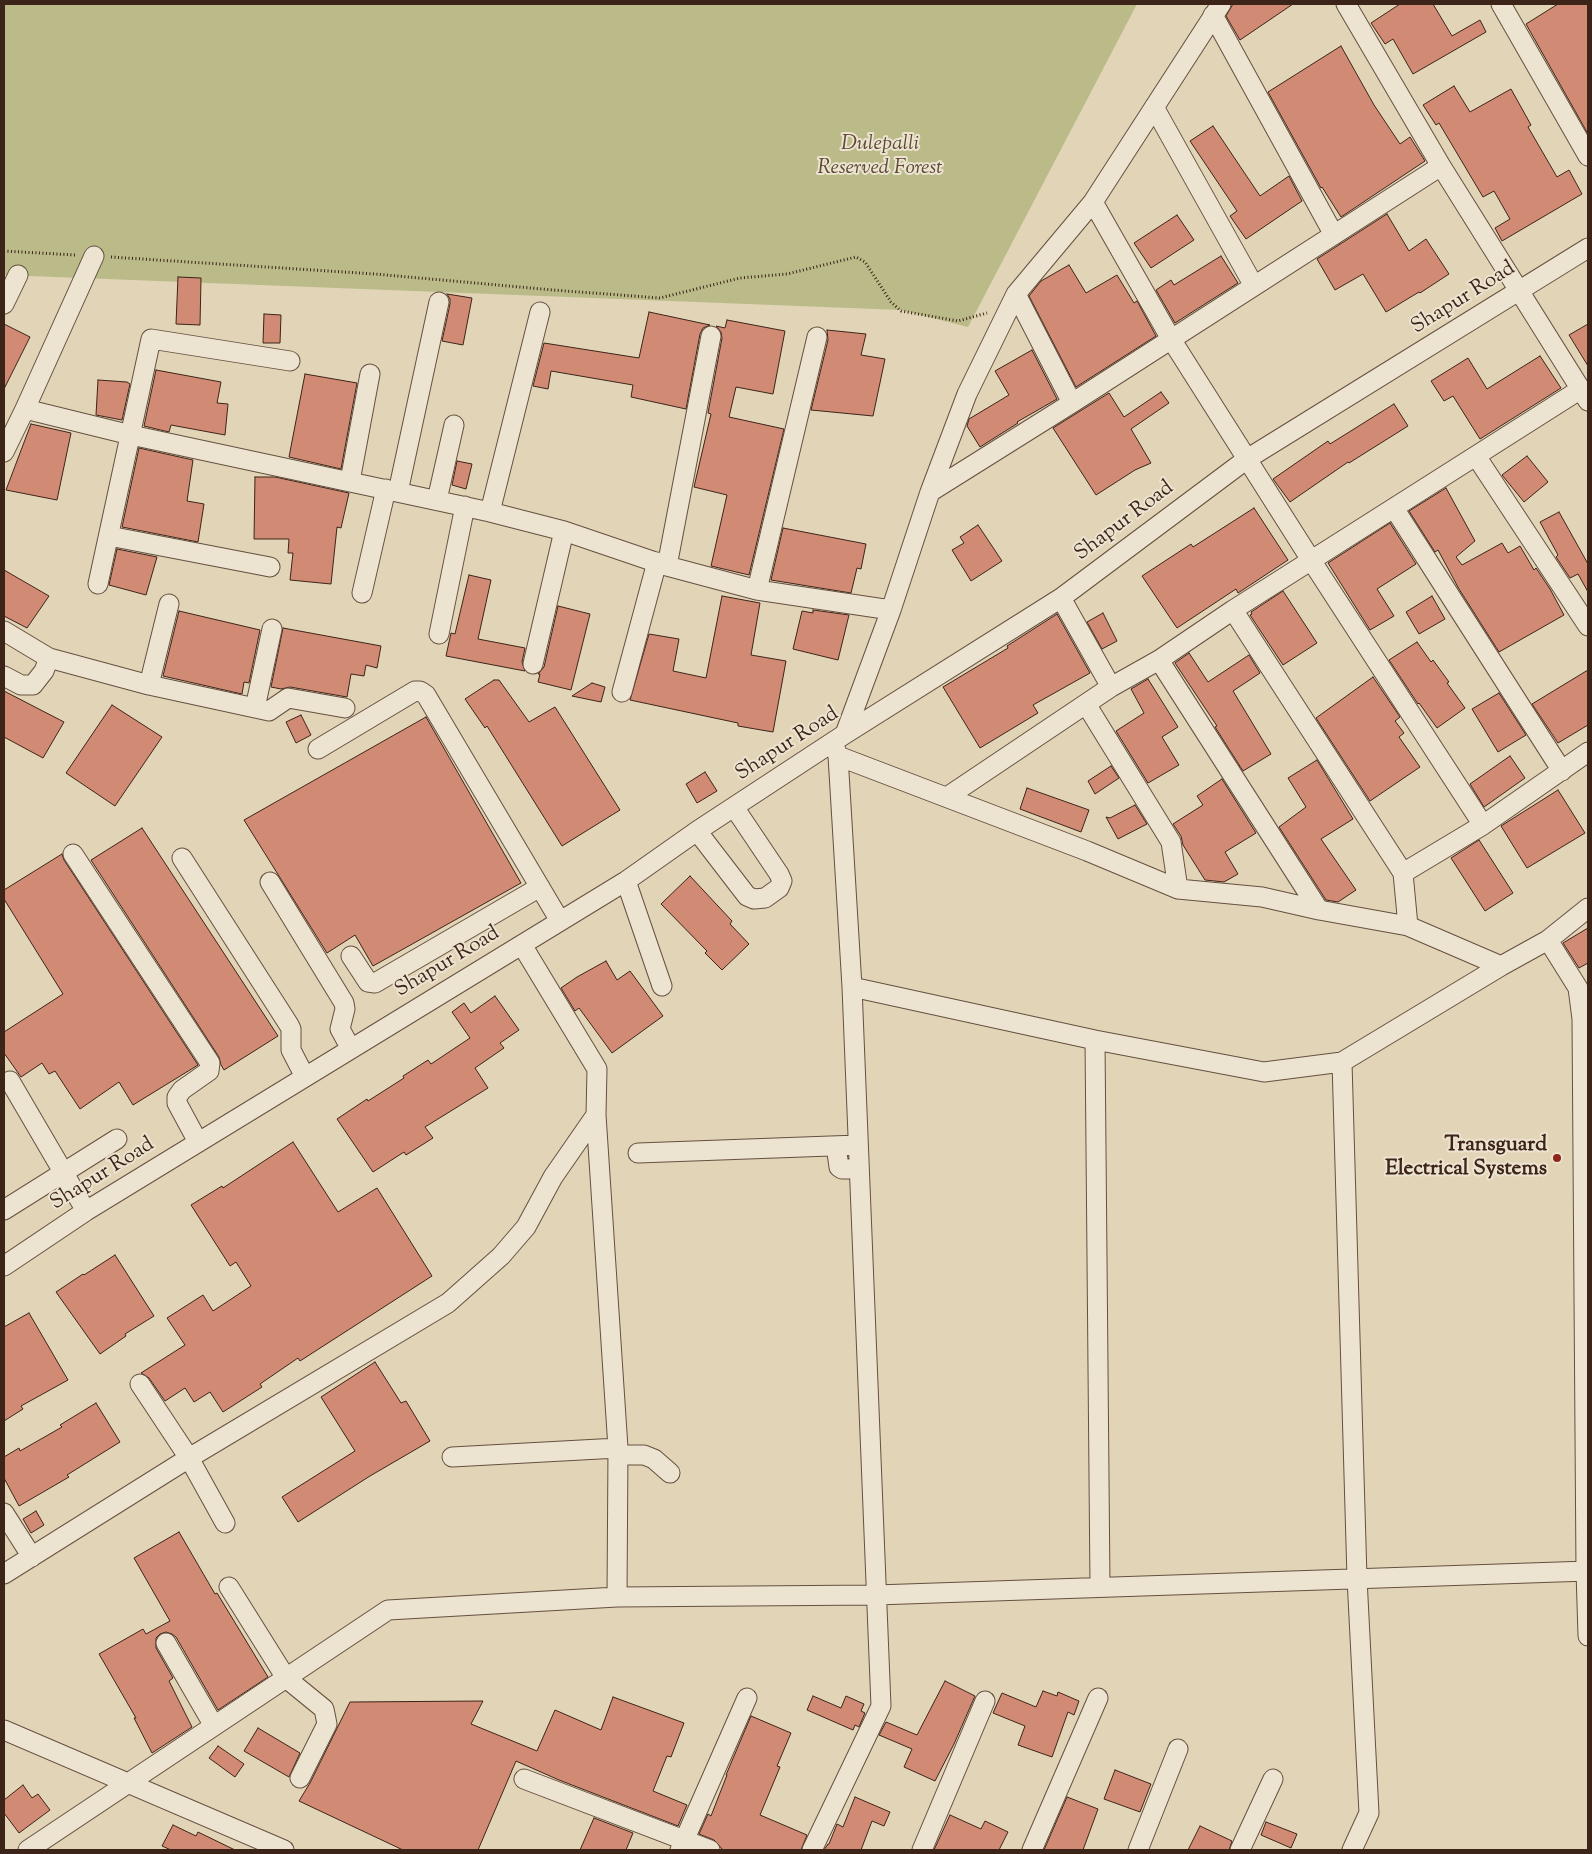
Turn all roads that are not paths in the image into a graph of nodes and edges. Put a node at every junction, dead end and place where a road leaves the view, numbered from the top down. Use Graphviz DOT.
graph roads {
  1 [pos="1346,4"];
  2 [pos="1501,4"];
  3 [pos="1217,10"];
  4 [pos="1154,107"];
  5 [pos="1588,156"];
  6 [pos="1442,166"];
  7 [pos="1093,202"];
  8 [pos="1334,235"];
  9 [pos="1588,248"];
  10 [pos="94,256"];
  11 [pos="18,275"];
  12 [pos="1254,286"];
  13 [pos="1520,291"];
  14 [pos="1016,294"];
  15 [pos="438,302"];
  16 [pos="4,304"];
  17 [pos="540,312"];
  18 [pos="711,336"];
  19 [pos="817,337"];
  20 [pos="1172,339"];
  21 [pos="290,361"];
  22 [pos="370,374"];
  23 [pos="1585,395"];
  24 [pos="1072,403"];
  25 [pos="25,409"];
  26 [pos="454,425"];
  27 [pos="131,435"];
  28 [pos="4,452"];
  29 [pos="1476,456"];
  30 [pos="1247,459"];
  31 [pos="350,481"];
  32 [pos="392,490"];
  33 [pos="930,492"];
  34 [pos="437,500"];
  35 [pos="466,506"];
  36 [pos="1394,508"];
  37 [pos="490,512"];
  38 [pos="564,531"];
  39 [pos="109,536"];
  40 [pos="1311,560"];
  41 [pos="662,564"];
  42 [pos="270,567"];
  43 [pos="98,584"];
  44 [pos="757,590"];
  45 [pos="362,593"];
  46 [pos="1061,598"];
  47 [pos="169,604"];
  48 [pos="891,610"];
  49 [pos="1233,610"];
  50 [pos="1588,626"];
  51 [pos="272,629"];
  52 [pos="4,631"];
  53 [pos="439,634"];
  54 [pos="49,658"];
  55 [pos="1159,660"];
  56 [pos="532,664"];
  57 [pos="4,676"];
  58 [pos="149,685"];
  59 [pos="1112,686"];
  60 [pos="622,692"];
  61 [pos="1086,704"];
  62 [pos="346,708"];
  63 [pos="262,710"];
  64 [pos="839,744"];
  65 [pos="318,749"];
  66 [pos="1588,752"];
  67 [pos="1562,771"];
  68 [pos="947,796"];
  69 [pos="734,807"];
  70 [pos="1483,825"];
  71 [pos="697,831"];
  72 [pos="73,854"];
  73 [pos="182,858"];
  74 [pos="1403,873"];
  75 [pos="626,881"];
  76 [pos="270,882"];
  77 [pos="540,887"];
  78 [pos="1178,889"];
  79 [pos="1588,908"];
  80 [pos="1319,910"];
  81 [pos="560,921"];
  82 [pos="1408,926"];
  83 [pos="1548,940"];
  84 [pos="522,945"];
  85 [pos="351,956"];
  86 [pos="1501,966"];
  87 [pos="662,986"];
  88 [pos="852,987"];
  89 [pos="1583,988"];
  90 [pos="1095,1040"];
  91 [pos="351,1049"];
  92 [pos="1342,1062"];
  93 [pos="305,1077"];
  94 [pos="10,1081"];
  95 [pos="596,1115"];
  96 [pos="117,1139"];
  97 [pos="198,1142"];
  98 [pos="836,1146"];
  99 [pos="858,1146"];
  100 [pos="638,1152"];
  101 [pos="859,1169"];
  102 [pos="63,1173"];
  103 [pos="4,1210"];
  104 [pos="86,1211"];
  105 [pos="4,1266"];
  106 [pos="140,1384"];
  107 [pos="618,1451"];
  108 [pos="452,1457"];
  109 [pos="189,1458"];
  110 [pos="670,1473"];
  111 [pos="4,1513"];
  112 [pos="225,1523"];
  113 [pos="32,1557"];
  114 [pos="1587,1571"];
  115 [pos="4,1574"];
  116 [pos="1357,1578"];
  117 [pos="1100,1586"];
  118 [pos="229,1587"];
  119 [pos="876,1595"];
  120 [pos="616,1597"];
  121 [pos="1588,1636"];
  122 [pos="166,1643"];
  123 [pos="286,1678"];
  124 [pos="747,1698"];
  125 [pos="1098,1698"];
  126 [pos="985,1701"];
  127 [pos="214,1726"];
  128 [pos="4,1730"];
  129 [pos="1178,1749"];
  130 [pos="300,1778"];
  131 [pos="524,1779"];
  132 [pos="1272,1779"];
  133 [pos="129,1783"];
  134 [pos="682,1845"];
  135 [pos="260,1846"];
  136 [pos="28,1850"];
  137 [pos="284,1850"];
  138 [pos="710,1850"];
  139 [pos="812,1850"];
  140 [pos="922,1850"];
  141 [pos="1032,1850"];
  142 [pos="1138,1850"];
  143 [pos="1240,1850"];
  144 [pos="1352,1850"];
  1 -- 6 [label="street"];
  2 -- 5 [label="street"];
  3 -- 4 [label="street"];
  3 -- 8 [label="street"];
  4 -- 7 [label="street"];
  4 -- 12 [label="street"];
  6 -- 8 [label="street"];
  6 -- 13 [label="street"];
  7 -- 14 [label="street"];
  7 -- 20 [label="street"];
  8 -- 12 [label="street"];
  9 -- 13 [label="street, Shapur Road"];
  10 -- 25 [label="street"];
  11 -- 16 [label="street"];
  12 -- 20 [label="street"];
  13 -- 23 [label="street"];
  13 -- 30 [label="street, Shapur Road"];
  14 -- 24 [label="street"];
  14 -- 33 [label="street"];
  15 -- 32 [label="street"];
  17 -- 37 [label="street"];
  18 -- 41 [label="street"];
  19 -- 44 [label="street"];
  20 -- 24 [label="street"];
  20 -- 30 [label="street"];
  21 -- 27 [label="street"];
  22 -- 31 [label="street"];
  23 -- 29 [label="street"];
  24 -- 33 [label="street"];
  25 -- 27 [label="street"];
  25 -- 28 [label="street"];
  26 -- 34 [label="street"];
  27 -- 31 [label="street"];
  27 -- 39 [label="street"];
  29 -- 36 [label="street"];
  29 -- 50 [label="street"];
  30 -- 40 [label="street"];
  30 -- 46 [label="street, Shapur Road"];
  31 -- 32 [label="street"];
  32 -- 34 [label="street"];
  32 -- 45 [label="street"];
  33 -- 48 [label="street"];
  34 -- 35 [label="street"];
  35 -- 37 [label="street"];
  35 -- 53 [label="street"];
  36 -- 40 [label="street"];
  36 -- 67 [label="street"];
  37 -- 38 [label="street"];
  38 -- 41 [label="street"];
  38 -- 56 [label="street"];
  39 -- 42 [label="street"];
  39 -- 43 [label="street"];
  40 -- 49 [label="street"];
  40 -- 70 [label="street"];
  41 -- 44 [label="street"];
  41 -- 60 [label="street"];
  44 -- 48 [label="street"];
  46 -- 59 [label="street"];
  46 -- 64 [label="street, Shapur Road"];
  47 -- 58 [label="street"];
  48 -- 64 [label="street"];
  49 -- 55 [label="street"];
  49 -- 74 [label="street"];
  51 -- 63 [label="street"];
  52 -- 54 [label="street"];
  54 -- 57 [label="street"];
  54 -- 58 [label="street"];
  55 -- 59 [label="street"];
  55 -- 80 [label="street"];
  58 -- 63 [label="street"];
  59 -- 61 [label="street"];
  61 -- 68 [label="street"];
  61 -- 78 [label="street"];
  62 -- 63 [label="street"];
  64 -- 68 [label="street"];
  64 -- 69 [label="street, Shapur Road"];
  64 -- 88 [label="street"];
  65 -- 77 [label="street"];
  66 -- 67 [label="street"];
  67 -- 70 [label="street"];
  68 -- 78 [label="street"];
  69 -- 71 [label="street, Shapur Road"];
  69 -- 71 [label="street"];
  70 -- 74 [label="street"];
  71 -- 75 [label="street, Shapur Road"];
  72 -- 97 [label="street"];
  73 -- 93 [label="street"];
  74 -- 82 [label="street"];
  75 -- 81 [label="street, Shapur Road"];
  75 -- 87 [label="street"];
  76 -- 91 [label="street"];
  77 -- 81 [label="street"];
  77 -- 85 [label="street"];
  78 -- 80 [label="street"];
  79 -- 83 [label="street"];
  80 -- 82 [label="street"];
  81 -- 84 [label="street, Shapur Road"];
  82 -- 86 [label="street"];
  83 -- 86 [label="street"];
  83 -- 89 [label="street"];
  84 -- 91 [label="street, Shapur Road"];
  84 -- 95 [label="street"];
  86 -- 92 [label="street"];
  88 -- 90 [label="street"];
  88 -- 99 [label="street"];
  89 -- 114 [label="street"];
  90 -- 92 [label="street"];
  90 -- 117 [label="street"];
  91 -- 93 [label="street, Shapur Road"];
  92 -- 116 [label="street"];
  93 -- 97 [label="street, Shapur Road"];
  94 -- 102 [label="street"];
  95 -- 107 [label="street"];
  95 -- 109 [label="street"];
  96 -- 102 [label="street"];
  97 -- 104 [label="street, Shapur Road"];
  98 -- 99 [label="street"];
  98 -- 100 [label="street"];
  98 -- 101 [label="street"];
  99 -- 101 [label="street"];
  101 -- 119 [label="street"];
  102 -- 103 [label="street"];
  102 -- 104 [label="street"];
  104 -- 105 [label="street, Shapur Road"];
  106 -- 109 [label="street"];
  107 -- 108 [label="street"];
  107 -- 110 [label="street"];
  107 -- 120 [label="street"];
  109 -- 112 [label="street"];
  109 -- 113 [label="street"];
  111 -- 113 [label="street"];
  113 -- 115 [label="street"];
  114 -- 116 [label="street"];
  114 -- 121 [label="street"];
  116 -- 117 [label="street"];
  116 -- 144 [label="street"];
  117 -- 119 [label="street"];
  118 -- 123 [label="street"];
  119 -- 120 [label="street"];
  119 -- 139 [label="street"];
  120 -- 123 [label="street"];
  122 -- 127 [label="street"];
  123 -- 127 [label="street"];
  123 -- 130 [label="street"];
  124 -- 134 [label="street"];
  125 -- 141 [label="street"];
  126 -- 140 [label="street"];
  127 -- 133 [label="street"];
  128 -- 133 [label="street"];
  129 -- 142 [label="street"];
  131 -- 134 [label="street"];
  132 -- 143 [label="street"];
  133 -- 135 [label="street"];
  133 -- 136 [label="street"];
  134 -- 138 [label="street"];
  135 -- 137 [label="street"];
}
